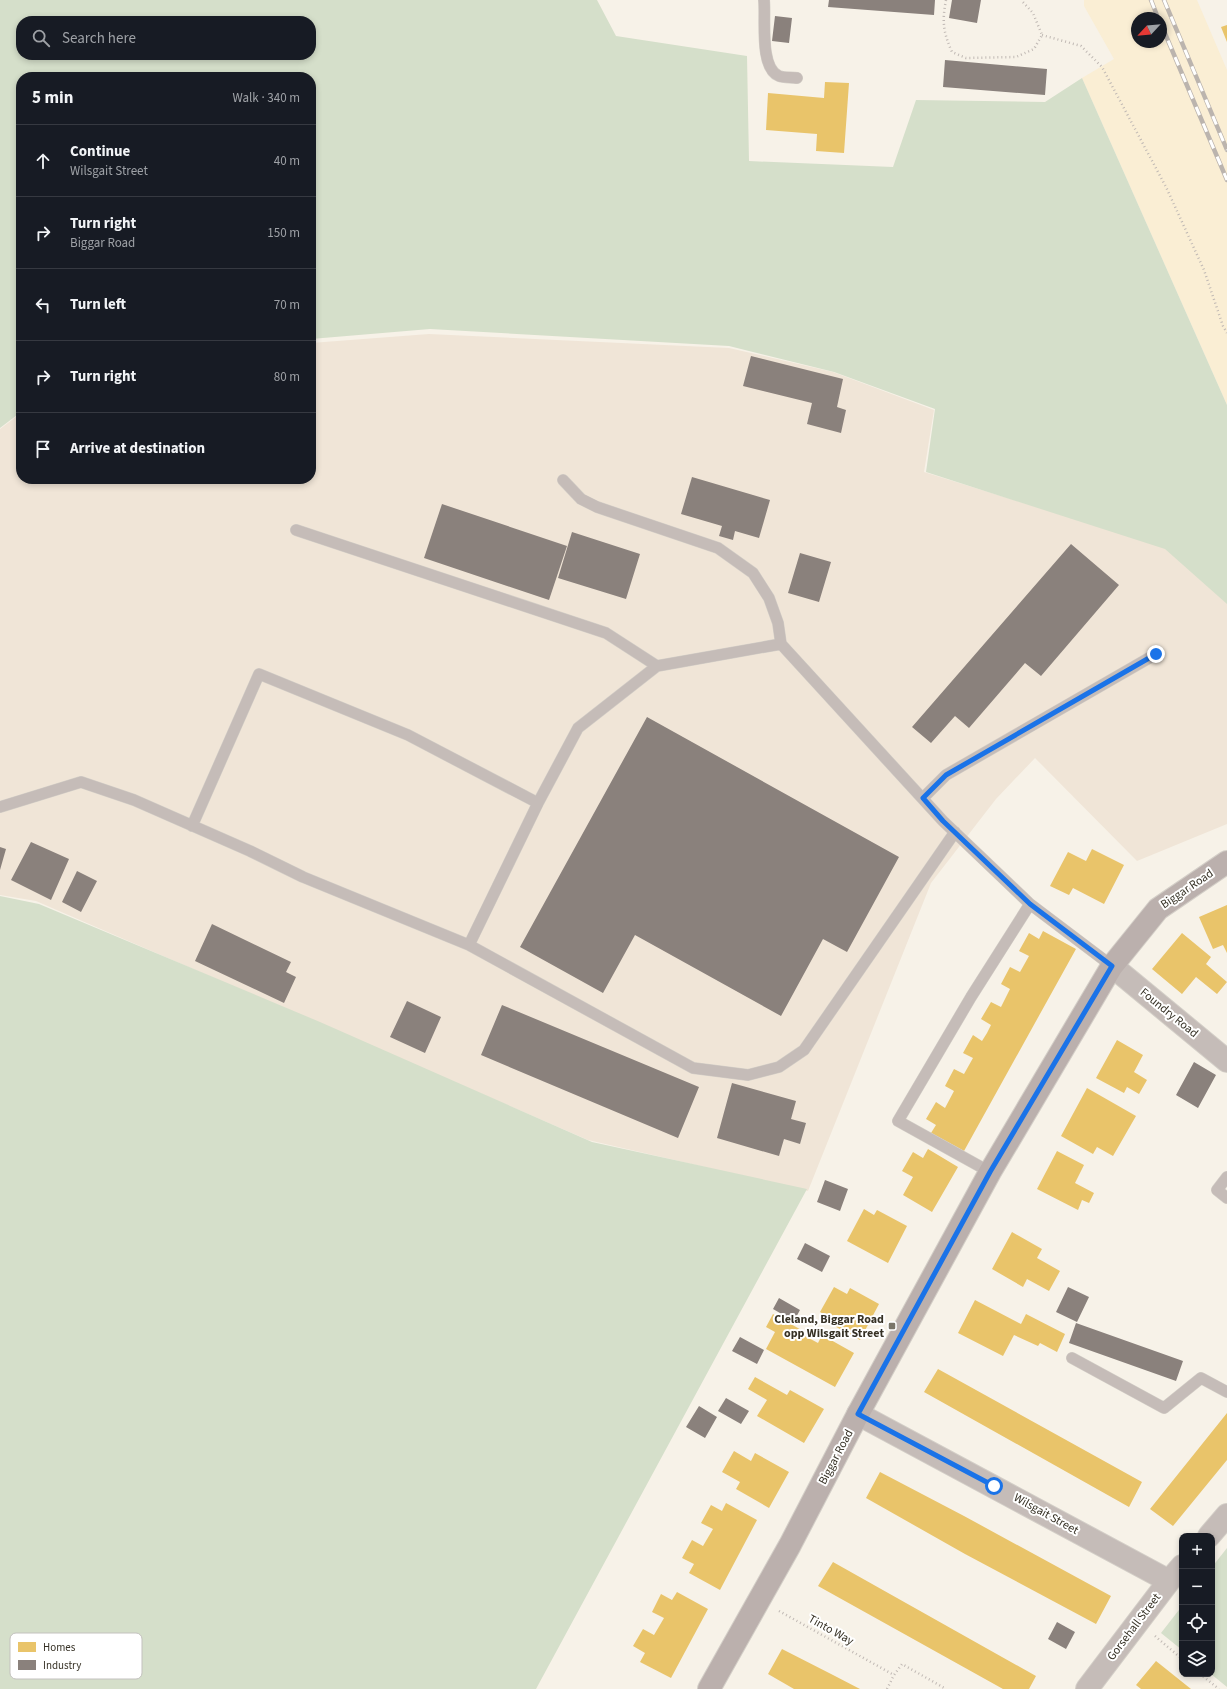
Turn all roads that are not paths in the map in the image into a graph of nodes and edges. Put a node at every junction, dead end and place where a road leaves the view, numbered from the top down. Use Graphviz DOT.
graph roads {
  1 [pos="764,0"];
  2 [pos="797,78"];
  3 [pos="564,480"];
  4 [pos="296,530"];
  5 [pos="781,644"];
  6 [pos="1156,654"];
  7 [pos="657,666"];
  8 [pos="923,798"];
  9 [pos="538,803"];
  10 [pos="0,807"];
  11 [pos="192,826"];
  12 [pos="955,832"];
  13 [pos="1227,862"];
  14 [pos="1030,904"];
  15 [pos="469,945"];
  16 [pos="1112,966"];
  17 [pos="1227,1061"];
  18 [pos="990,1172"];
  19 [pos="1227,1177"];
  20 [pos="1227,1198"];
  21 [pos="1072,1358"];
  22 [pos="1227,1392"];
  23 [pos="858,1414"];
  24 [pos="1227,1515"];
  25 [pos="1212,1533"];
  26 [pos="1176,1574"];
  27 [pos="710,1689"];
  28 [pos="1087,1689"];
  1 -- 2 [label="lane"];
  3 -- 5 [label="lane"];
  4 -- 7 [label="lane"];
  5 -- 7 [label="lane"];
  5 -- 8 [label="lane"];
  6 -- 8 [label="lane"];
  7 -- 9 [label="lane"];
  8 -- 12 [label="lane"];
  9 -- 11 [label="lane"];
  9 -- 15 [label="lane"];
  10 -- 11 [label="lane"];
  11 -- 15 [label="lane"];
  12 -- 14 [label="lane"];
  12 -- 15 [label="lane"];
  13 -- 16 [label="street, Biggar Road"];
  14 -- 16 [label="lane"];
  14 -- 18 [label="lane"];
  16 -- 17 [label="street, Foundry Road"];
  16 -- 18 [label="street, Biggar Road"];
  18 -- 23 [label="street, Biggar Road"];
  19 -- 20 [label="lane"];
  21 -- 22 [label="lane"];
  23 -- 26 [label="street, Wilsgait Street"];
  23 -- 27 [label="street, Biggar Road"];
  24 -- 25 [label="street"];
  26 -- 28 [label="street, Gorsehall Street"];
}
